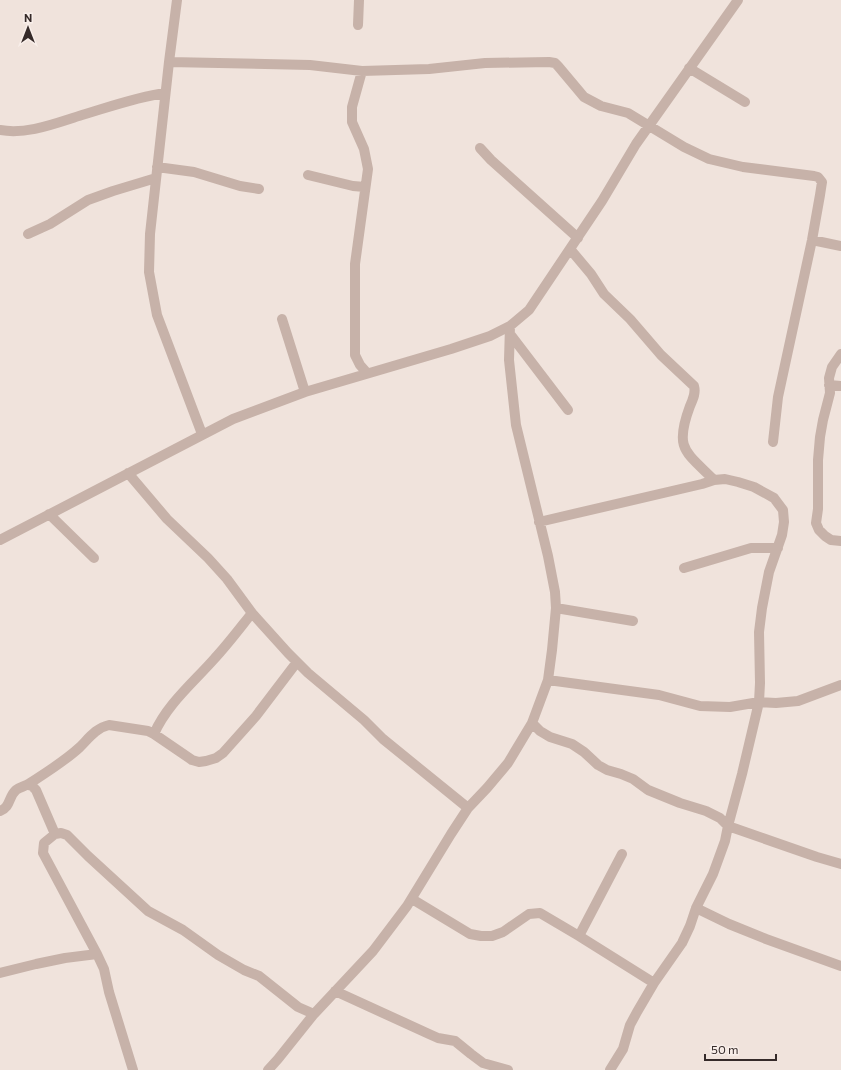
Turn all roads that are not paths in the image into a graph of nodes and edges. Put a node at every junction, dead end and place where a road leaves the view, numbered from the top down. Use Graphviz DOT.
graph roads {
  1 [pos="177,0"];
  2 [pos="360,0"];
  3 [pos="738,0"];
  4 [pos="358,25"];
  5 [pos="169,62"];
  6 [pos="689,68"];
  7 [pos="362,71"];
  8 [pos="166,93"];
  9 [pos="745,102"];
  10 [pos="649,126"];
  11 [pos="0,130"];
  12 [pos="480,148"];
  13 [pos="157,166"];
  14 [pos="308,175"];
  15 [pos="156,178"];
  16 [pos="365,187"];
  17 [pos="259,189"];
  18 [pos="28,234"];
  19 [pos="578,238"];
  20 [pos="812,240"];
  21 [pos="841,246"];
  22 [pos="570,249"];
  23 [pos="282,318"];
  24 [pos="510,330"];
  25 [pos="841,354"];
  26 [pos="367,373"];
  27 [pos="829,385"];
  28 [pos="841,386"];
  29 [pos="305,392"];
  30 [pos="568,410"];
  31 [pos="202,434"];
  32 [pos="773,442"];
  33 [pos="128,473"];
  34 [pos="714,480"];
  35 [pos="49,514"];
  36 [pos="539,522"];
  37 [pos="0,540"];
  38 [pos="841,541"];
  39 [pos="778,548"];
  40 [pos="94,558"];
  41 [pos="684,568"];
  42 [pos="556,608"];
  43 [pos="252,613"];
  44 [pos="633,621"];
  45 [pos="297,662"];
  46 [pos="548,680"];
  47 [pos="841,684"];
  48 [pos="759,702"];
  49 [pos="532,723"];
  50 [pos="154,734"];
  51 [pos="28,785"];
  52 [pos="468,808"];
  53 [pos="0,811"];
  54 [pos="728,826"];
  55 [pos="55,834"];
  56 [pos="622,854"];
  57 [pos="841,864"];
  58 [pos="412,899"];
  59 [pos="696,908"];
  60 [pos="579,936"];
  61 [pos="97,954"];
  62 [pos="841,966"];
  63 [pos="0,973"];
  64 [pos="654,983"];
  65 [pos="335,991"];
  66 [pos="314,1014"];
  67 [pos="133,1070"];
  68 [pos="268,1070"];
  69 [pos="508,1070"];
  70 [pos="610,1070"];
  1 -- 5 [label="street"];
  2 -- 4 [label="street"];
  3 -- 6 [label="street"];
  5 -- 7 [label="street"];
  5 -- 8 [label="street"];
  6 -- 9 [label="street"];
  6 -- 10 [label="street"];
  7 -- 10 [label="street"];
  7 -- 16 [label="street"];
  8 -- 11 [label="street"];
  8 -- 13 [label="street"];
  10 -- 19 [label="street"];
  10 -- 20 [label="street"];
  12 -- 19 [label="street"];
  13 -- 15 [label="street"];
  13 -- 17 [label="street"];
  14 -- 16 [label="street"];
  15 -- 18 [label="street"];
  15 -- 31 [label="street"];
  16 -- 26 [label="street"];
  19 -- 22 [label="street"];
  20 -- 21 [label="street"];
  20 -- 32 [label="street"];
  22 -- 24 [label="street"];
  22 -- 34 [label="street"];
  23 -- 29 [label="street"];
  24 -- 26 [label="street"];
  24 -- 30 [label="street"];
  24 -- 36 [label="street"];
  25 -- 27 [label="street"];
  26 -- 29 [label="street"];
  27 -- 28 [label="street"];
  27 -- 38 [label="street"];
  29 -- 31 [label="street"];
  31 -- 33 [label="street"];
  33 -- 35 [label="street"];
  33 -- 43 [label="street"];
  34 -- 36 [label="street"];
  34 -- 39 [label="street"];
  35 -- 37 [label="street"];
  35 -- 40 [label="street"];
  36 -- 42 [label="street"];
  39 -- 41 [label="street"];
  39 -- 48 [label="street"];
  42 -- 44 [label="street"];
  42 -- 46 [label="street"];
  43 -- 45 [label="street"];
  43 -- 50 [label="street"];
  45 -- 50 [label="street"];
  45 -- 52 [label="street"];
  46 -- 48 [label="street"];
  46 -- 49 [label="street"];
  47 -- 48 [label="street"];
  48 -- 54 [label="street"];
  49 -- 52 [label="street"];
  49 -- 54 [label="street"];
  50 -- 51 [label="street"];
  51 -- 53 [label="street"];
  51 -- 55 [label="street"];
  52 -- 58 [label="street"];
  54 -- 57 [label="street"];
  54 -- 59 [label="street"];
  55 -- 61 [label="street"];
  55 -- 66 [label="street"];
  56 -- 60 [label="street"];
  58 -- 60 [label="street"];
  58 -- 65 [label="street"];
  59 -- 62 [label="street"];
  59 -- 64 [label="street"];
  60 -- 64 [label="street"];
  61 -- 63 [label="street"];
  61 -- 67 [label="street"];
  64 -- 70 [label="street"];
  65 -- 66 [label="street"];
  65 -- 69 [label="street"];
  66 -- 68 [label="street"];
}
